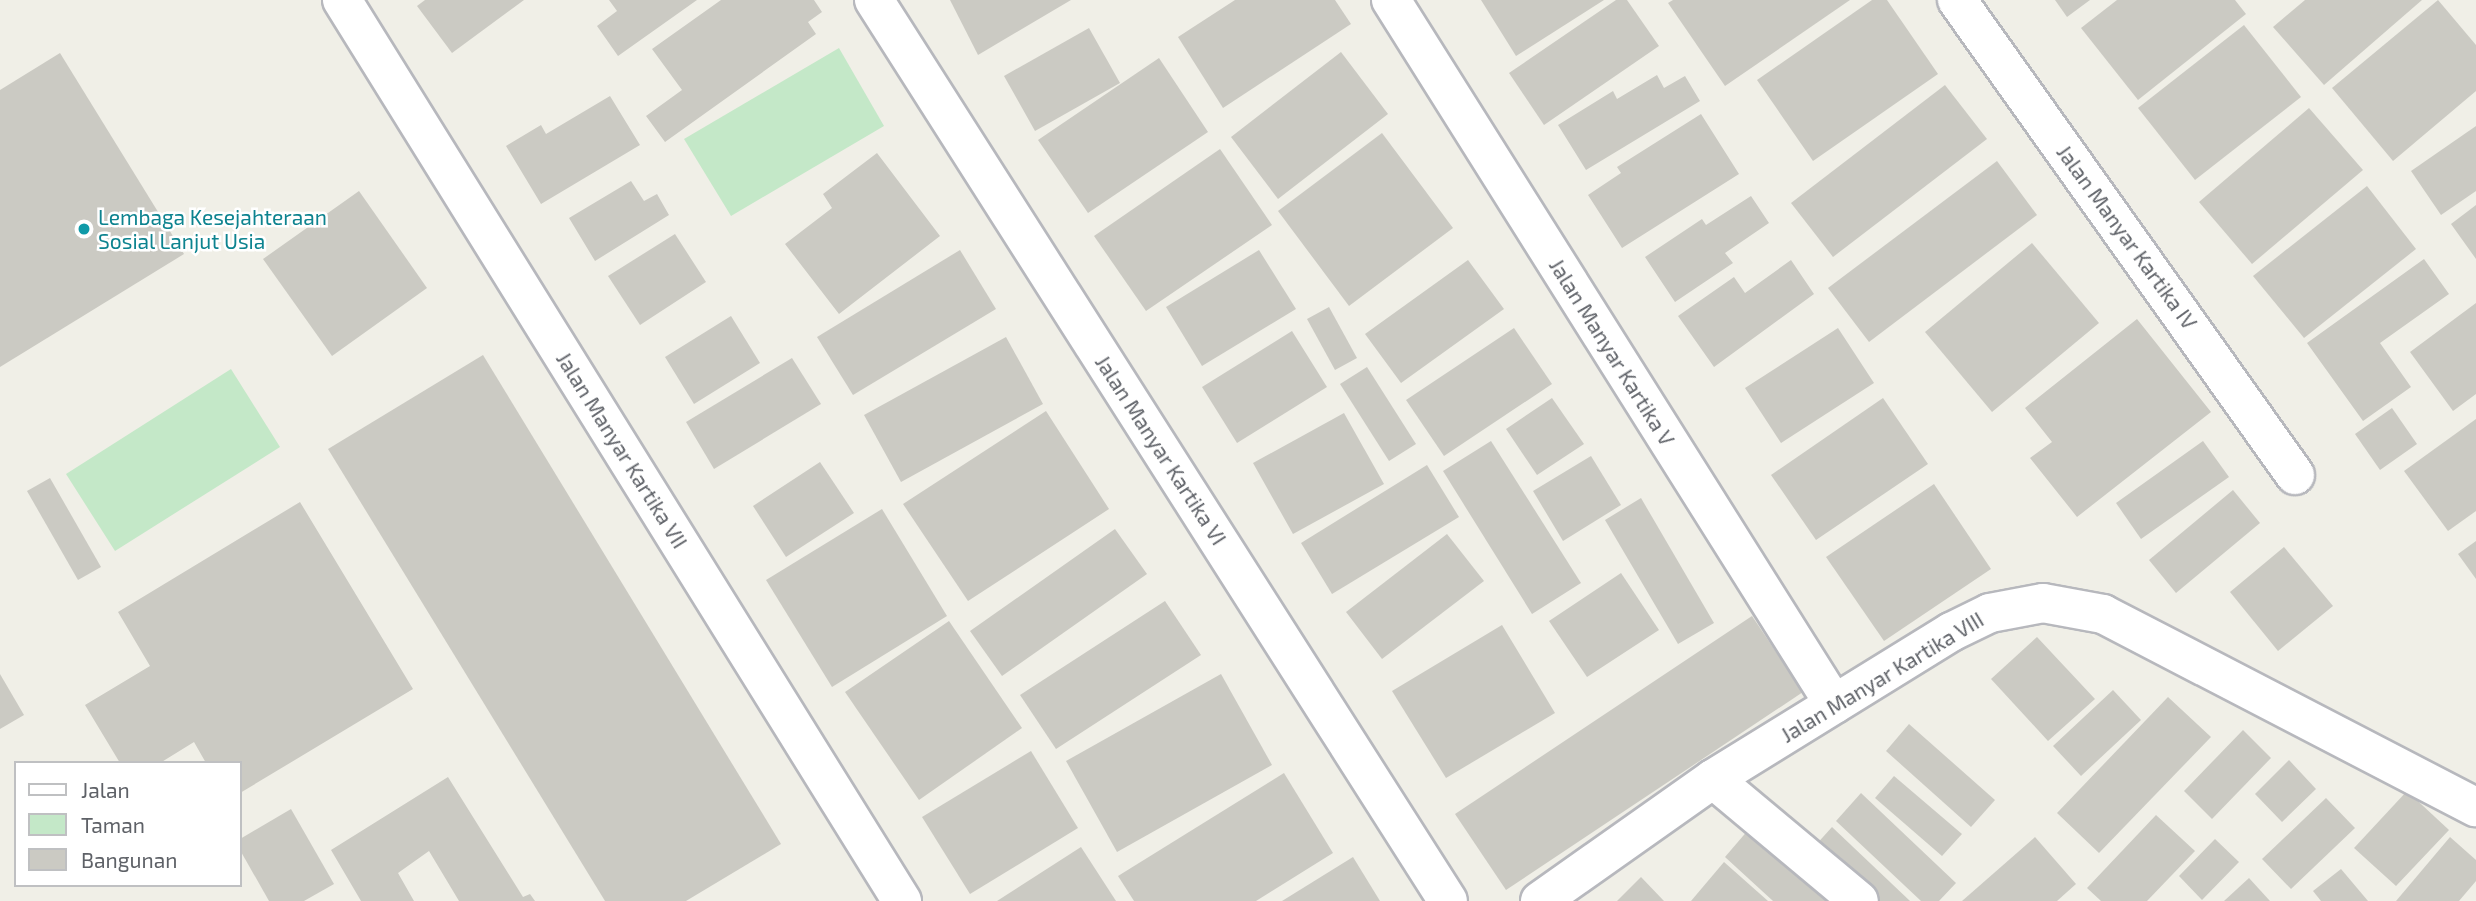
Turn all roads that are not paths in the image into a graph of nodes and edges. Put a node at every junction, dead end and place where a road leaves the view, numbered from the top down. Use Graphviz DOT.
graph roads {
  1 [pos="342,0"];
  2 [pos="874,0"];
  3 [pos="1391,0"];
  4 [pos="1957,0"];
  5 [pos="2295,475"];
  6 [pos="1834,704"];
  7 [pos="1713,779"];
  8 [pos="2476,807"];
  9 [pos="902,901"];
  10 [pos="1448,901"];
  11 [pos="1540,901"];
  12 [pos="1859,901"];
  1 -- 9 [label="street, Jalan Manyar Kartika VII"];
  2 -- 10 [label="street, Jalan Manyar Kartika VI"];
  3 -- 6 [label="street, Jalan Manyar Kartika V"];
  4 -- 5 [label="street, Jalan Manyar Kartika IV"];
  6 -- 7 [label="street, Jalan Manyar Kartika VIII"];
  6 -- 8 [label="street, Jalan Manyar Kartika VIII"];
  7 -- 11 [label="street, Jalan Manyar Kartika VIII"];
  7 -- 12 [label="street"];
}
